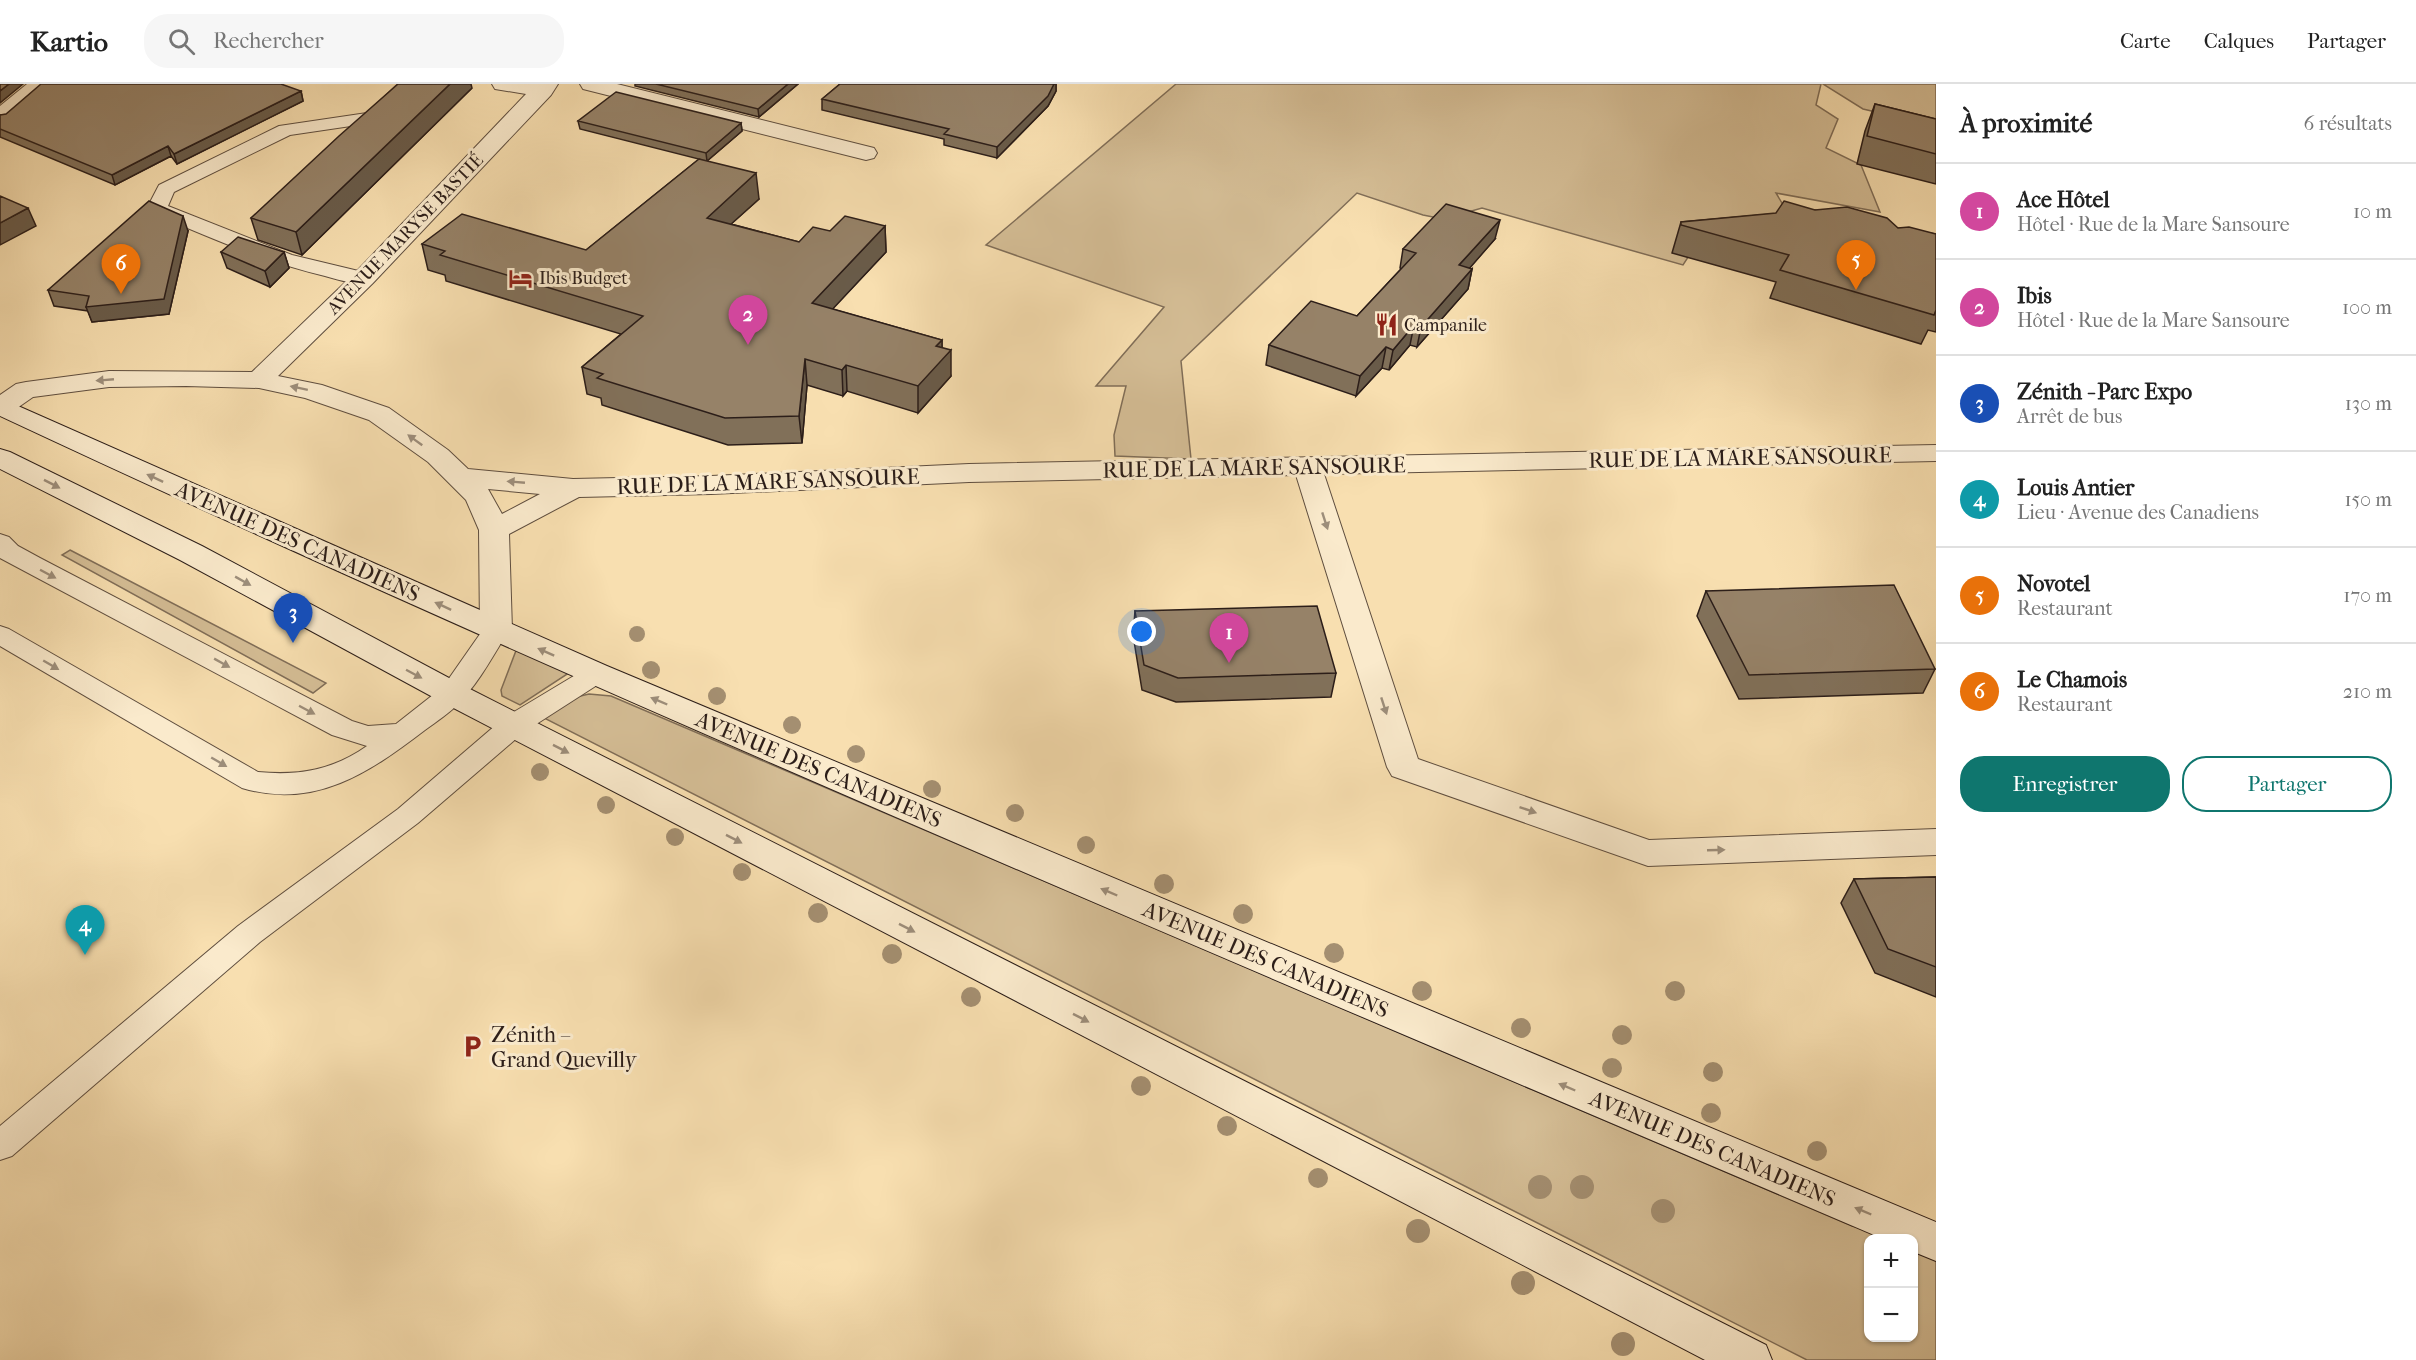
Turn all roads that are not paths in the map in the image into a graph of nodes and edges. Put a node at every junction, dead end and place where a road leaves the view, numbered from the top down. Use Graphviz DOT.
graph roads {
  1 [pos="40,84"];
  2 [pos="408,84"];
  3 [pos="503,84"];
  4 [pos="591,84"];
  5 [pos="545,87"];
  6 [pos="0,117"];
  7 [pos="372,118"];
  8 [pos="347,142"];
  9 [pos="866,153"];
  10 [pos="256,227"];
  11 [pos="240,243"];
  12 [pos="364,278"];
  13 [pos="259,380"];
  14 [pos="0,406"];
  15 [pos="1936,453"];
  16 [pos="0,458"];
  17 [pos="1307,465"];
  18 [pos="460,477"];
  19 [pos="573,488"];
  20 [pos="494,530"];
  21 [pos="0,542"];
  22 [pos="496,630"];
  23 [pos="0,635"];
  24 [pos="596,674"];
  25 [pos="453,694"];
  26 [pos="514,725"];
  27 [pos="404,733"];
  28 [pos="1936,842"];
  29 [pos="0,1146"];
  30 [pos="1936,1242"];
  31 [pos="1750,1360"];
  1 -- 6 [label="street"];
  2 -- 7 [label="lane"];
  3 -- 5 [label="street"];
  4 -- 9 [label="street"];
  5 -- 12 [label="street, AVENUE MARYSE BASTIÉ"];
  7 -- 8 [label="lane"];
  7 -- 11 [label="lane"];
  10 -- 11 [label="lane"];
  11 -- 12 [label="lane"];
  12 -- 13 [label="street, AVENUE MARYSE BASTIÉ"];
  13 -- 14 [label="street, one-way"];
  18 -- 13 [label="street, one-way"];
  22 -- 14 [label="street, AVENUE DES CANADIENS, one-way"];
  15 -- 17 [label="street, RUE DE LA MARE SANSOURE"];
  16 -- 25 [label="street, one-way"];
  17 -- 19 [label="street, RUE DE LA MARE SANSOURE"];
  17 -- 28 [label="street, one-way"];
  19 -- 18 [label="street, RUE DE LA MARE SANSOURE, one-way"];
  18 -- 20 [label="street"];
  19 -- 20 [label="street, RUE DE LA MARE SANSOURE"];
  20 -- 22 [label="street"];
  21 -- 27 [label="lane, one-way"];
  24 -- 22 [label="street, AVENUE DES CANADIENS, one-way"];
  22 -- 25 [label="lane"];
  23 -- 27 [label="lane, one-way"];
  24 -- 26 [label="lane"];
  30 -- 24 [label="street, AVENUE DES CANADIENS, one-way"];
  25 -- 26 [label="street"];
  25 -- 27 [label="lane"];
  26 -- 29 [label="lane"];
  26 -- 31 [label="street, one-way"];
}
